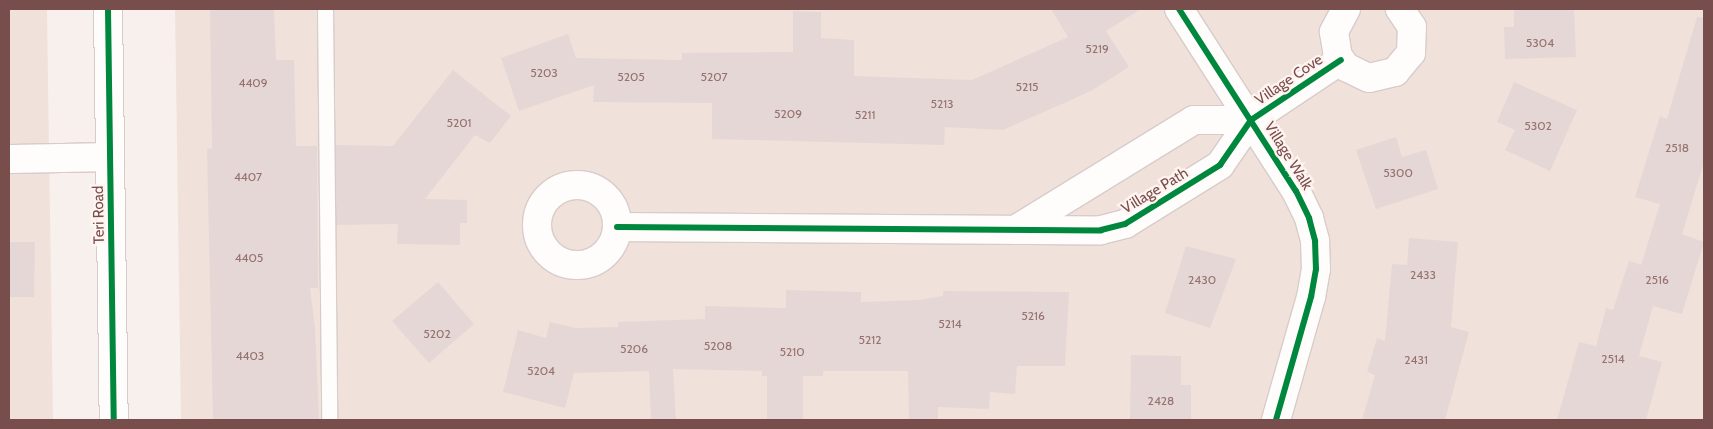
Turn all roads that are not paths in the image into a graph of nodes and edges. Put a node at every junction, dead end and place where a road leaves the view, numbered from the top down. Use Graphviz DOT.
graph roads {
  1 [pos="108,9"];
  2 [pos="325,9"];
  3 [pos="1179,9"];
  4 [pos="1346,9"];
  5 [pos="1400,9"];
  6 [pos="1341,60"];
  7 [pos="1251,120"];
  8 [pos="110,157"];
  9 [pos="9,159"];
  10 [pos="617,227"];
  11 [pos="1014,230"];
  12 [pos="114,420"];
  13 [pos="329,420"];
  14 [pos="1276,420"];
  1 -- 8 [label="street, Teri Road"];
  2 -- 13 [label="lane"];
  3 -- 7 [label="street, Village Walk"];
  4 -- 6 [label="street, Village Cove"];
  5 -- 6 [label="street, Village Cove"];
  6 -- 7 [label="street, Village Cove"];
  7 -- 11 [label="street"];
  7 -- 11 [label="street, Village Path"];
  7 -- 14 [label="street, Village Walk"];
  8 -- 9 [label="street"];
  8 -- 12 [label="street, Teri Road"];
  10 -- 11 [label="street, Village Path"];
}
